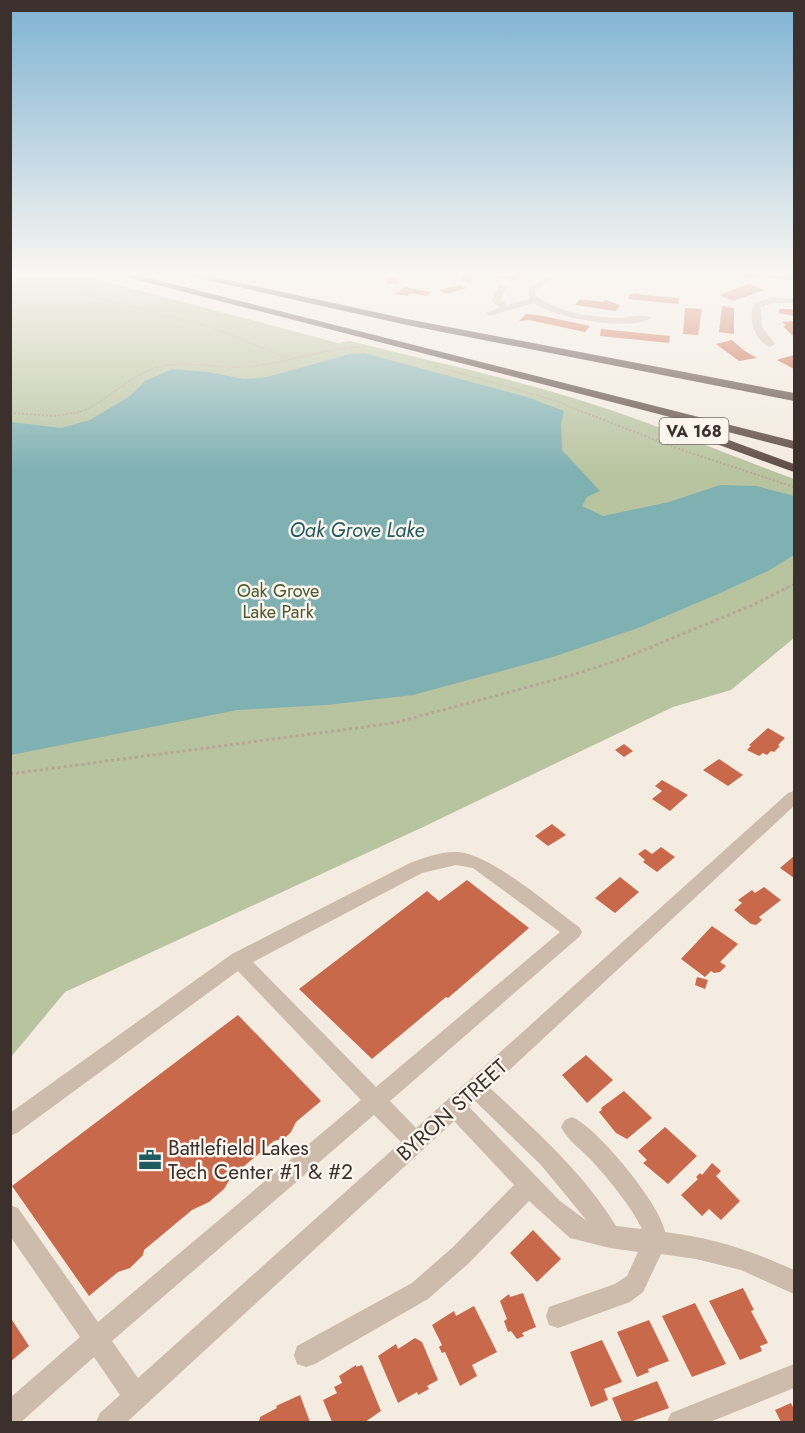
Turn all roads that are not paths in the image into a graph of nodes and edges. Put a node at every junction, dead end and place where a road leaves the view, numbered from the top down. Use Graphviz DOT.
graph roads {
  1 [pos="374,339"];
  2 [pos="495,339"];
  3 [pos="765,339"];
  4 [pos="770,344"];
  5 [pos="594,395"];
  6 [pos="795,396"];
  7 [pos="795,445"];
  8 [pos="795,468"];
  9 [pos="795,797"];
  10 [pos="239,960"];
  11 [pos="476,1088"];
  12 [pos="375,1101"];
  13 [pos="455,1107"];
  14 [pos="10,1126"];
  15 [pos="572,1127"];
  16 [pos="415,1142"];
  17 [pos="529,1185"];
  18 [pos="10,1216"];
  19 [pos="610,1237"];
  20 [pos="655,1241"];
  21 [pos="795,1282"];
  22 [pos="558,1316"];
  23 [pos="95,1340"];
  24 [pos="306,1355"];
  25 [pos="795,1376"];
  26 [pos="136,1397"];
  27 [pos="10,1415"];
  28 [pos="687,1421"];
  29 [pos="109,1422"];
  1 -- 5 [label="highway, VA 168"];
  2 -- 6 [label="highway"];
  3 -- 4 [label="street"];
  5 -- 7 [label="highway"];
  5 -- 8 [label="highway, VA 168"];
  9 -- 11 [label="street, BYRON STREET"];
  10 -- 12 [label="street"];
  10 -- 12 [label="street"];
  10 -- 14 [label="street"];
  11 -- 13 [label="street, BYRON STREET"];
  11 -- 19 [label="street"];
  12 -- 16 [label="street"];
  12 -- 23 [label="street"];
  13 -- 16 [label="street, BYRON STREET"];
  13 -- 17 [label="street"];
  15 -- 20 [label="street"];
  16 -- 26 [label="street, BYRON STREET"];
  17 -- 19 [label="street"];
  17 -- 24 [label="street"];
  18 -- 23 [label="street"];
  19 -- 20 [label="street"];
  20 -- 21 [label="street"];
  20 -- 22 [label="street"];
  23 -- 26 [label="street"];
  23 -- 27 [label="street"];
  25 -- 28 [label="street"];
  26 -- 29 [label="street, BYRON STREET"];
}
